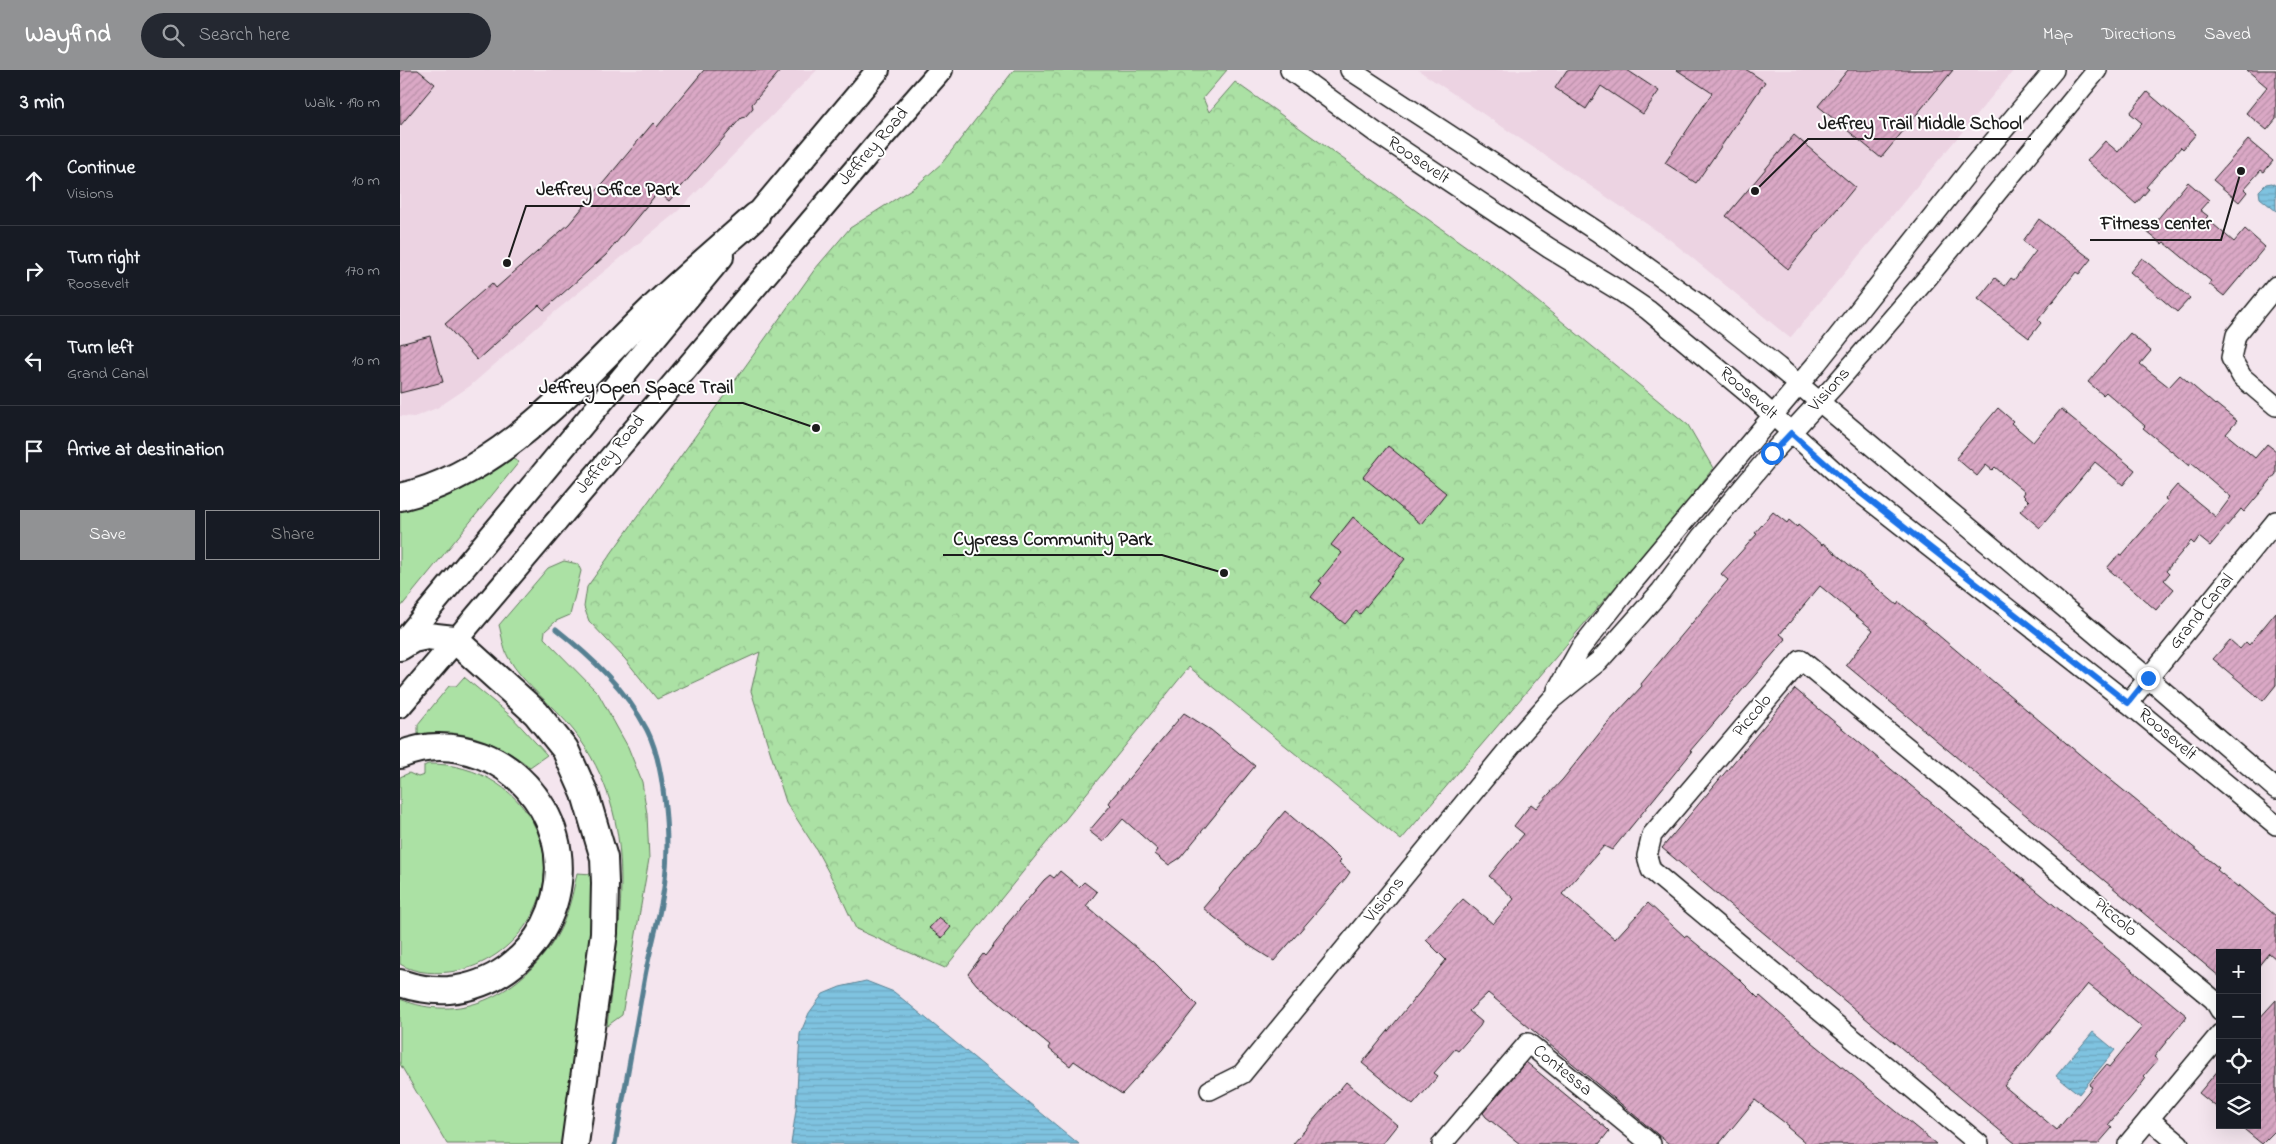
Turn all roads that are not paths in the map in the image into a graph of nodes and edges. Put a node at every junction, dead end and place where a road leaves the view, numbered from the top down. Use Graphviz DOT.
graph roads {
  1 [pos="878,70"];
  2 [pos="941,70"];
  3 [pos="1290,70"];
  4 [pos="1350,70"];
  5 [pos="2054,70"];
  6 [pos="2097,70"];
  7 [pos="756,216"];
  8 [pos="2276,286"];
  9 [pos="1798,386"];
  10 [pos="1818,403"];
  11 [pos="2276,406"];
  12 [pos="1773,415"];
  13 [pos="1791,433"];
  14 [pos="400,497"];
  15 [pos="2276,521"];
  16 [pos="454,639"];
  17 [pos="400,646"];
  18 [pos="2148,678"];
  19 [pos="1552,700"];
  20 [pos="2128,703"];
  21 [pos="400,706"];
  22 [pos="400,755"];
  23 [pos="2276,789"];
  24 [pos="2276,825"];
  25 [pos="400,983"];
  26 [pos="2216,1003"];
  27 [pos="2216,1039"];
  28 [pos="1210,1090"];
  29 [pos="2149,1119"];
  30 [pos="575,1144"];
  31 [pos="1442,1144"];
  32 [pos="1651,1144"];
  33 [pos="1979,1144"];
  34 [pos="2128,1144"];
  35 [pos="2178,1144"];
  1 -- 7 [label="main road"];
  2 -- 16 [label="main road, Jeffrey Road"];
  3 -- 12 [label="street, Roosevelt"];
  4 -- 9 [label="street, Roosevelt"];
  5 -- 9 [label="street, Visions"];
  6 -- 10 [label="street, Visions"];
  7 -- 14 [label="highway"];
  7 -- 17 [label="main road"];
  8 -- 11 [label="street"];
  9 -- 10 [label="street, Roosevelt"];
  9 -- 12 [label="street, Visions"];
  10 -- 13 [label="street, Visions"];
  10 -- 18 [label="street, Roosevelt"];
  12 -- 13 [label="street, Roosevelt"];
  12 -- 19 [label="street, Visions"];
  13 -- 19 [label="street, Visions"];
  13 -- 20 [label="street, Roosevelt"];
  15 -- 18 [label="street, Grand Canal"];
  16 -- 17 [label="highway"];
  16 -- 21 [label="main road, Jeffrey Road"];
  16 -- 30 [label="highway"];
  18 -- 20 [label="street, Grand Canal"];
  18 -- 23 [label="street, Roosevelt"];
  19 -- 28 [label="street, Visions"];
  20 -- 24 [label="street, Roosevelt"];
  22 -- 25 [label="highway"];
  26 -- 33 [label="street, Piccolo"];
  27 -- 29 [label="street"];
  29 -- 34 [label="street"];
  29 -- 35 [label="street"];
  31 -- 32 [label="street, Contessa"];
}
